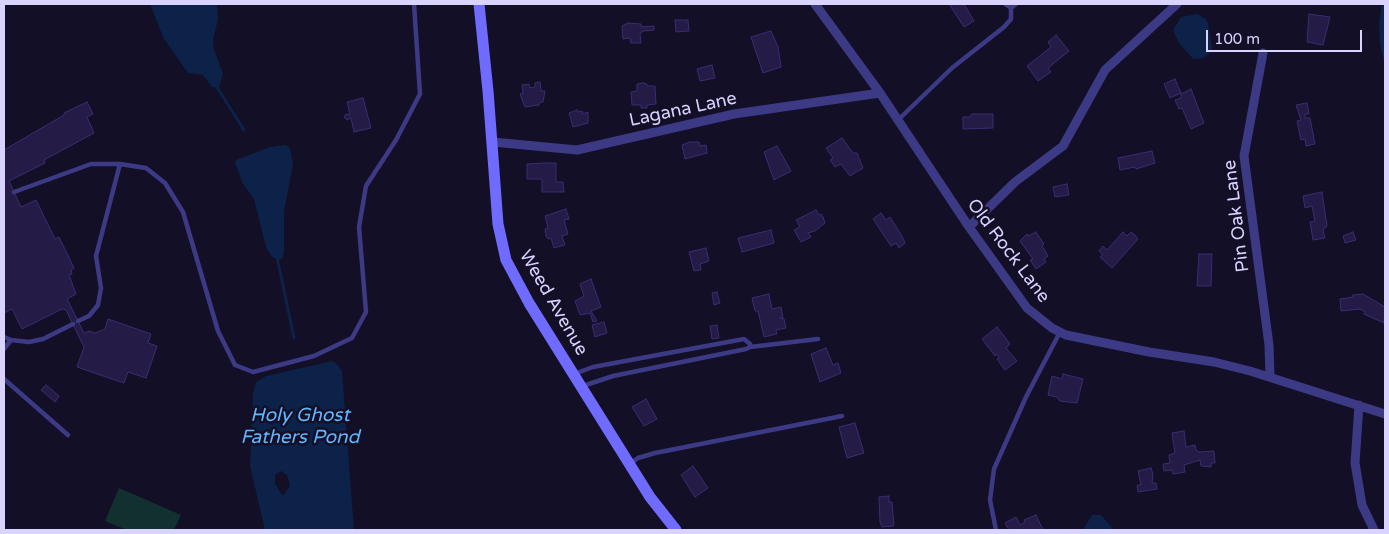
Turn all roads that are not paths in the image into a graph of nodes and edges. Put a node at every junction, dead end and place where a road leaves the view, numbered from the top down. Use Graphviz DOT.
graph roads {
  1 [pos="414,4"];
  2 [pos="479,4"];
  3 [pos="815,4"];
  4 [pos="1004,4"];
  5 [pos="1016,4"];
  6 [pos="1177,4"];
  7 [pos="1011,8"];
  8 [pos="1263,53"];
  9 [pos="880,93"];
  10 [pos="898,120"];
  11 [pos="493,142"];
  12 [pos="120,164"];
  13 [pos="14,192"];
  14 [pos="969,227"];
  15 [pos="78,321"];
  16 [pos="73,324"];
  17 [pos="1060,332"];
  18 [pos="4,337"];
  19 [pos="818,339"];
  20 [pos="11,340"];
  21 [pos="750,347"];
  22 [pos="4,349"];
  23 [pos="573,374"];
  24 [pos="1270,377"];
  25 [pos="4,379"];
  26 [pos="582,387"];
  27 [pos="1359,405"];
  28 [pos="1385,414"];
  29 [pos="842,416"];
  30 [pos="68,434"];
  31 [pos="630,464"];
  32 [pos="676,530"];
  33 [pos="996,530"];
  34 [pos="1374,530"];
  1 -- 12 [label="lane"];
  2 -- 11 [label="main road, Weed Avenue"];
  3 -- 9 [label="street, Old Rock Lane"];
  4 -- 7 [label="lane"];
  5 -- 7 [label="lane"];
  6 -- 14 [label="street"];
  7 -- 10 [label="lane"];
  8 -- 24 [label="street, Pin Oak Lane"];
  9 -- 10 [label="street, Old Rock Lane"];
  9 -- 11 [label="street, Lagana Lane"];
  10 -- 14 [label="street, Old Rock Lane"];
  11 -- 23 [label="main road, Weed Avenue"];
  12 -- 13 [label="lane"];
  12 -- 15 [label="lane"];
  14 -- 17 [label="street, Old Rock Lane"];
  16 -- 20 [label="lane"];
  17 -- 24 [label="street, Old Rock Lane"];
  17 -- 33 [label="lane"];
  18 -- 20 [label="lane"];
  19 -- 21 [label="lane"];
  20 -- 22 [label="lane"];
  21 -- 23 [label="lane"];
  21 -- 26 [label="lane"];
  23 -- 26 [label="main road, Weed Avenue"];
  24 -- 27 [label="street, Old Rock Lane"];
  25 -- 30 [label="lane"];
  26 -- 31 [label="main road, Weed Avenue"];
  27 -- 28 [label="street, Old Rock Lane"];
  27 -- 34 [label="street"];
  29 -- 31 [label="lane"];
  31 -- 32 [label="main road, Weed Avenue"];
}
